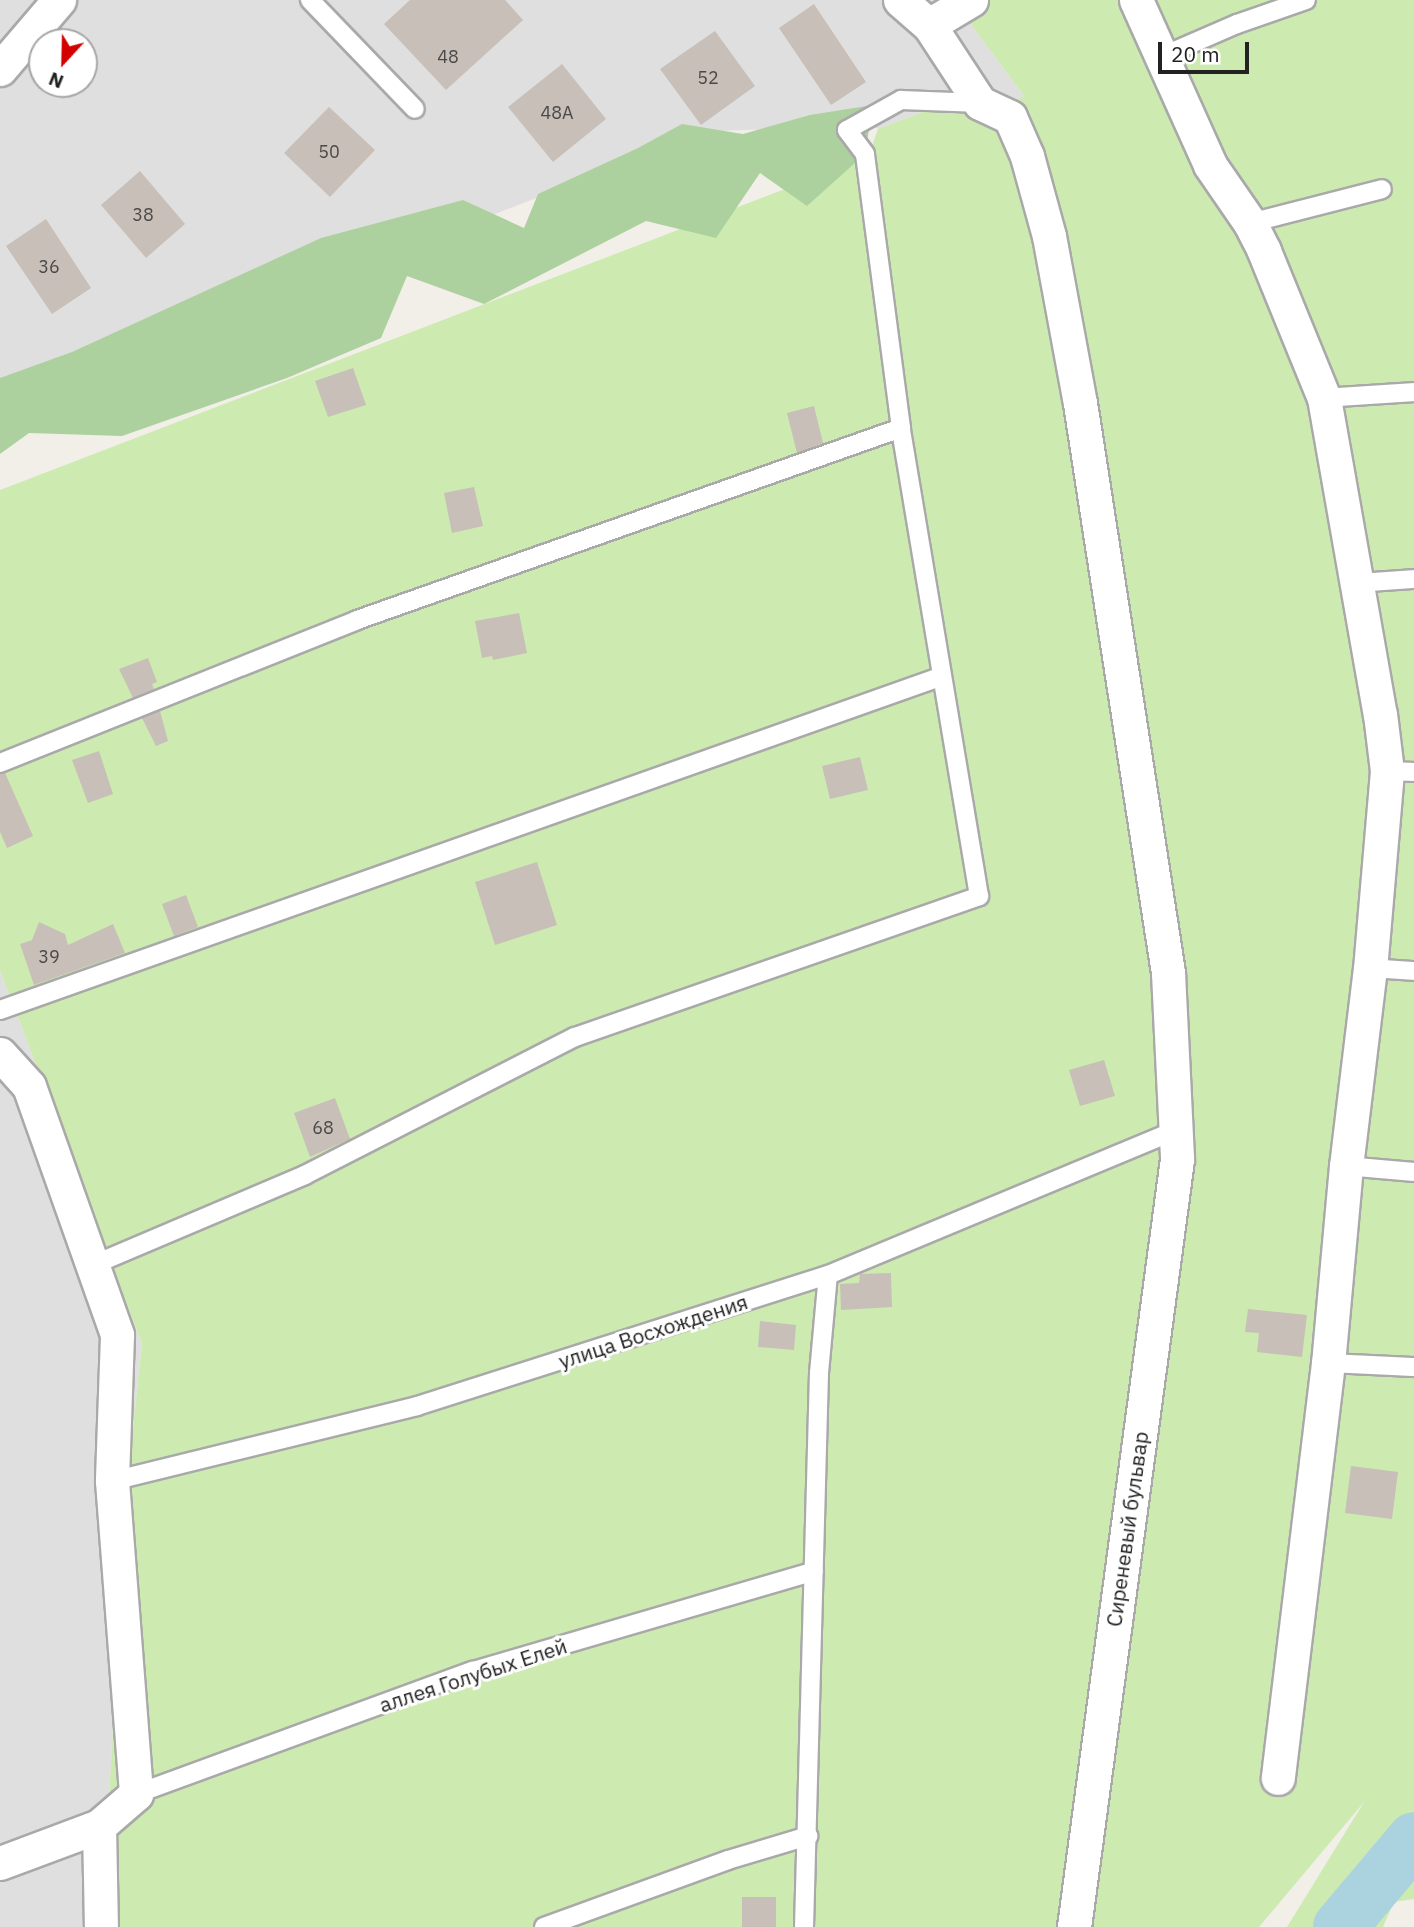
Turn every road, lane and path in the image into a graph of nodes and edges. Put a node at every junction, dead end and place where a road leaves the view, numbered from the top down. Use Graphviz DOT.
graph roads {
  1 [pos="60,0"];
  2 [pos="310,0"];
  3 [pos="900,0"];
  4 [pos="971,0"];
  5 [pos="1136,0"];
  6 [pos="1306,0"];
  7 [pos="929,25"];
  8 [pos="1163,56"];
  9 [pos="0,69"];
  10 [pos="980,103"];
  11 [pos="415,109"];
  12 [pos="1382,189"];
  13 [pos="1250,223"];
  14 [pos="1414,392"];
  15 [pos="1324,398"];
  16 [pos="901,428"];
  17 [pos="1414,579"];
  18 [pos="1357,583"];
  19 [pos="940,677"];
  20 [pos="0,763"];
  21 [pos="1401,772"];
  22 [pos="1370,968"];
  23 [pos="1414,971"];
  24 [pos="0,1010"];
  25 [pos="0,1054"];
  26 [pos="1177,1130"];
  27 [pos="1346,1166"];
  28 [pos="1414,1172"];
  29 [pos="93,1265"];
  30 [pos="828,1275"];
  31 [pos="1328,1363"];
  32 [pos="1414,1367"];
  33 [pos="112,1481"];
  34 [pos="814,1572"];
  35 [pos="1278,1778"];
  36 [pos="136,1794"];
  37 [pos="99,1826"];
  38 [pos="808,1836"];
  39 [pos="0,1863"];
  40 [pos="101,1927"];
  41 [pos="544,1927"];
  42 [pos="804,1927"];
  43 [pos="1074,1927"];
  1 -- 9 [label="street"];
  2 -- 11 [label="lane"];
  3 -- 7 [label="street"];
  4 -- 7 [label="street"];
  5 -- 8 [label="street"];
  6 -- 8 [label="lane"];
  7 -- 10 [label="street"];
  8 -- 13 [label="street"];
  10 -- 16 [label="lane"];
  10 -- 26 [label="street, Сиреневый бульвар"];
  12 -- 13 [label="lane"];
  13 -- 15 [label="street"];
  14 -- 15 [label="lane"];
  15 -- 18 [label="street"];
  16 -- 19 [label="lane"];
  16 -- 20 [label="lane"];
  17 -- 18 [label="lane"];
  18 -- 21 [label="street"];
  19 -- 24 [label="lane"];
  19 -- 29 [label="lane"];
  21 -- 22 [label="street"];
  22 -- 23 [label="lane"];
  22 -- 27 [label="street"];
  25 -- 29 [label="street"];
  26 -- 30 [label="lane, улица Восхождения"];
  26 -- 43 [label="street, Сиреневый бульвар"];
  27 -- 28 [label="lane"];
  27 -- 31 [label="street"];
  29 -- 33 [label="street"];
  30 -- 33 [label="lane, улица Восхождения"];
  30 -- 34 [label="lane"];
  31 -- 32 [label="lane"];
  31 -- 35 [label="street"];
  33 -- 36 [label="street"];
  34 -- 36 [label="lane, аллея Голубых Елей"];
  34 -- 38 [label="lane"];
  36 -- 37 [label="street"];
  37 -- 39 [label="street"];
  37 -- 40 [label="street"];
  38 -- 41 [label="lane"];
  38 -- 42 [label="lane"];
}
